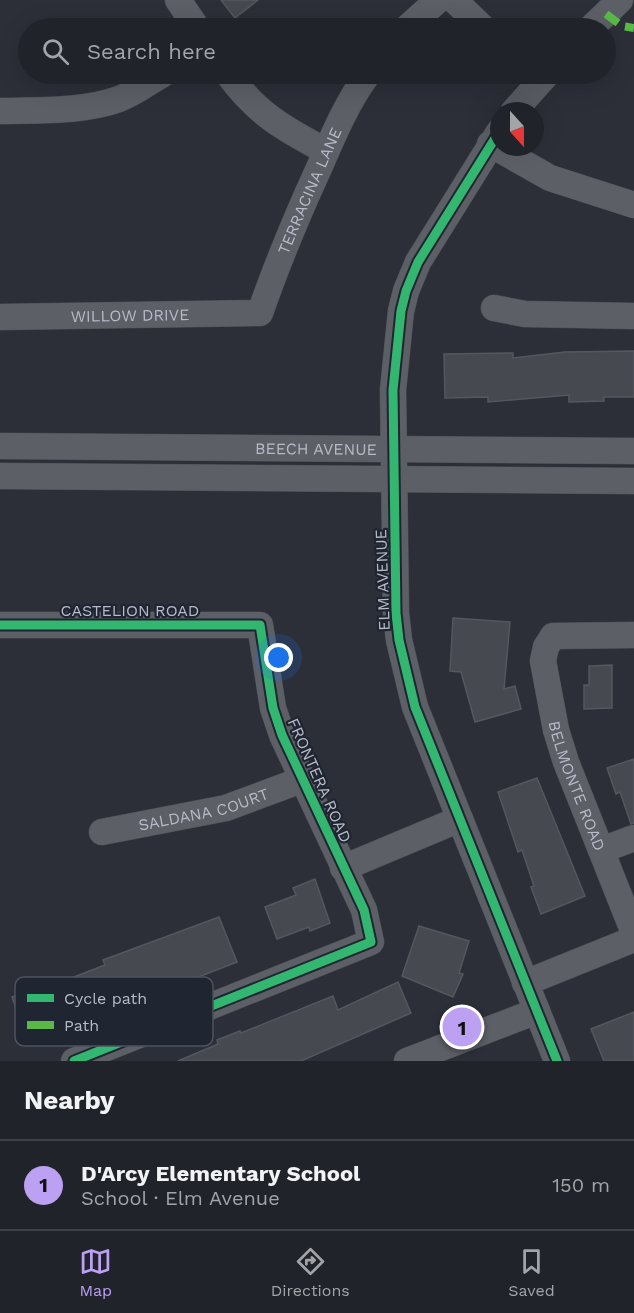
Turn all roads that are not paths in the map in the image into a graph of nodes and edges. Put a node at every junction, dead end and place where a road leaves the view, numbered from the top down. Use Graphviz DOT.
graph roads {
  1 [pos="178,0"];
  2 [pos="438,0"];
  3 [pos="454,0"];
  4 [pos="620,0"];
  5 [pos="190,18"];
  6 [pos="418,18"];
  7 [pos="473,18"];
  8 [pos="601,18"];
  9 [pos="147,84"];
  10 [pos="237,84"];
  11 [pos="361,84"];
  12 [pos="533,84"];
  13 [pos="520,102"];
  14 [pos="0,111"];
  15 [pos="490,146"];
  16 [pos="326,151"];
  17 [pos="520,156"];
  18 [pos="634,205"];
  19 [pos="494,308"];
  20 [pos="260,314"];
  21 [pos="634,316"];
  22 [pos="0,317"];
  23 [pos="0,446"];
  24 [pos="394,450"];
  25 [pos="634,451"];
  26 [pos="0,476"];
  27 [pos="395,480"];
  28 [pos="634,481"];
  29 [pos="0,625"];
  30 [pos="260,625"];
  31 [pos="634,635"];
  32 [pos="301,780"];
  33 [pos="460,819"];
  34 [pos="102,832"];
  35 [pos="634,838"];
  36 [pos="602,850"];
  37 [pos="343,868"];
  38 [pos="634,933"];
  39 [pos="634,939"];
  40 [pos="525,982"];
  41 [pos="213,1005"];
  42 [pos="537,1011"];
  43 [pos="111,1046"];
  44 [pos="74,1061"];
  45 [pos="407,1061"];
  46 [pos="557,1061"];
  1 -- 5 [label="street"];
  2 -- 6 [label="street"];
  3 -- 7 [label="street"];
  4 -- 8 [label="street"];
  9 -- 14 [label="street"];
  10 -- 16 [label="street"];
  11 -- 16 [label="street, TERRACINA LANE"];
  12 -- 13 [label="street"];
  15 -- 24 [label="street, ELM AVENUE"];
  16 -- 20 [label="street, TERRACINA LANE"];
  17 -- 18 [label="street"];
  19 -- 21 [label="street"];
  20 -- 22 [label="street, WILLOW DRIVE"];
  23 -- 24 [label="street, BEECH AVENUE"];
  24 -- 25 [label="street, BEECH AVENUE"];
  24 -- 27 [label="street, ELM AVENUE"];
  26 -- 27 [label="street, BEECH AVENUE"];
  27 -- 28 [label="street, BEECH AVENUE"];
  27 -- 33 [label="street, ELM AVENUE"];
  29 -- 30 [label="street, CASTELION ROAD"];
  30 -- 32 [label="street, FRONTERA ROAD"];
  31 -- 36 [label="street, BELMONTE ROAD"];
  32 -- 34 [label="street, SALDANA COURT"];
  32 -- 37 [label="street, FRONTERA ROAD"];
  33 -- 37 [label="street"];
  33 -- 40 [label="street, ELM AVENUE"];
  35 -- 36 [label="street"];
  36 -- 38 [label="street, BELMONTE ROAD"];
  37 -- 41 [label="street, FRONTERA ROAD"];
  39 -- 40 [label="street"];
  40 -- 42 [label="street, ELM AVENUE"];
  42 -- 45 [label="street"];
  42 -- 46 [label="street, ELM AVENUE"];
  43 -- 44 [label="street, FRONTERA ROAD"];
}
